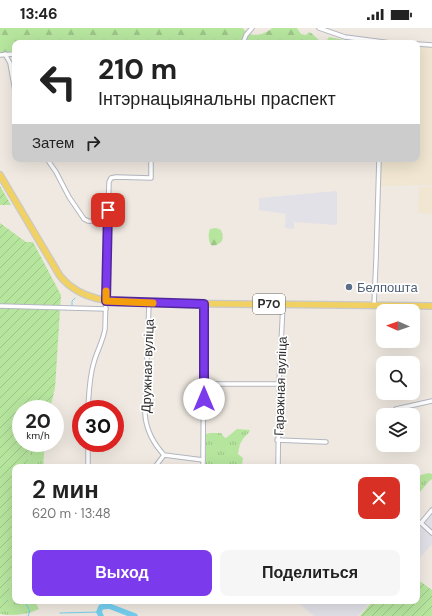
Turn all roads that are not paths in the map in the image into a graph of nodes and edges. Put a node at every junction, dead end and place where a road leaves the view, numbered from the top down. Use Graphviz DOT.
graph roads {
  1 [pos="252,28"];
  2 [pos="319,28"];
  3 [pos="244,40"];
  4 [pos="366,40"];
  5 [pos="420,44"];
  6 [pos="432,45"];
  7 [pos="5,54"];
  8 [pos="12,54"];
  9 [pos="0,55"];
  10 [pos="12,74"];
  11 [pos="49,162"];
  12 [pos="151,162"];
  13 [pos="379,162"];
  14 [pos="0,175"];
  15 [pos="107,222"];
  16 [pos="106,301"];
  17 [pos="149,303"];
  18 [pos="204,304"];
  19 [pos="283,304"];
  20 [pos="374,305"];
  21 [pos="0,306"];
  22 [pos="432,306"];
  23 [pos="106,309"];
  24 [pos="204,384"];
  25 [pos="279,384"];
  26 [pos="88,400"];
  27 [pos="432,401"];
  28 [pos="400,408"];
  29 [pos="278,440"];
  30 [pos="326,442"];
  31 [pos="88,452"];
  32 [pos="164,455"];
  33 [pos="203,460"];
  34 [pos="88,464"];
  35 [pos="157,464"];
  36 [pos="203,464"];
  37 [pos="278,464"];
  38 [pos="432,510"];
  39 [pos="432,533"];
  1 -- 3 [label="street"];
  2 -- 4 [label="street"];
  5 -- 6 [label="street"];
  7 -- 8 [label="street"];
  7 -- 9 [label="street"];
  7 -- 10 [label="street"];
  11 -- 15 [label="street"];
  12 -- 15 [label="street"];
  13 -- 20 [label="street"];
  14 -- 16 [label="main road, Р70"];
  15 -- 16 [label="street"];
  16 -- 17 [label="main road, Р70"];
  16 -- 23 [label="street"];
  17 -- 18 [label="main road, Р70"];
  17 -- 32 [label="street, Дружная вуліца"];
  18 -- 19 [label="main road, Р70"];
  18 -- 24 [label="street"];
  19 -- 20 [label="main road, Р70"];
  19 -- 25 [label="street, Гаражная вуліца"];
  20 -- 22 [label="main road, Р70"];
  21 -- 23 [label="street"];
  23 -- 26 [label="street"];
  24 -- 25 [label="street"];
  24 -- 33 [label="street"];
  25 -- 29 [label="street, Гаражная вуліца"];
  27 -- 28 [label="street"];
  29 -- 30 [label="street"];
  29 -- 37 [label="street, Гаражная вуліца"];
  31 -- 34 [label="street"];
  32 -- 33 [label="street"];
  32 -- 35 [label="street"];
  33 -- 36 [label="street"];
  38 -- 39 [label="street"];
}
